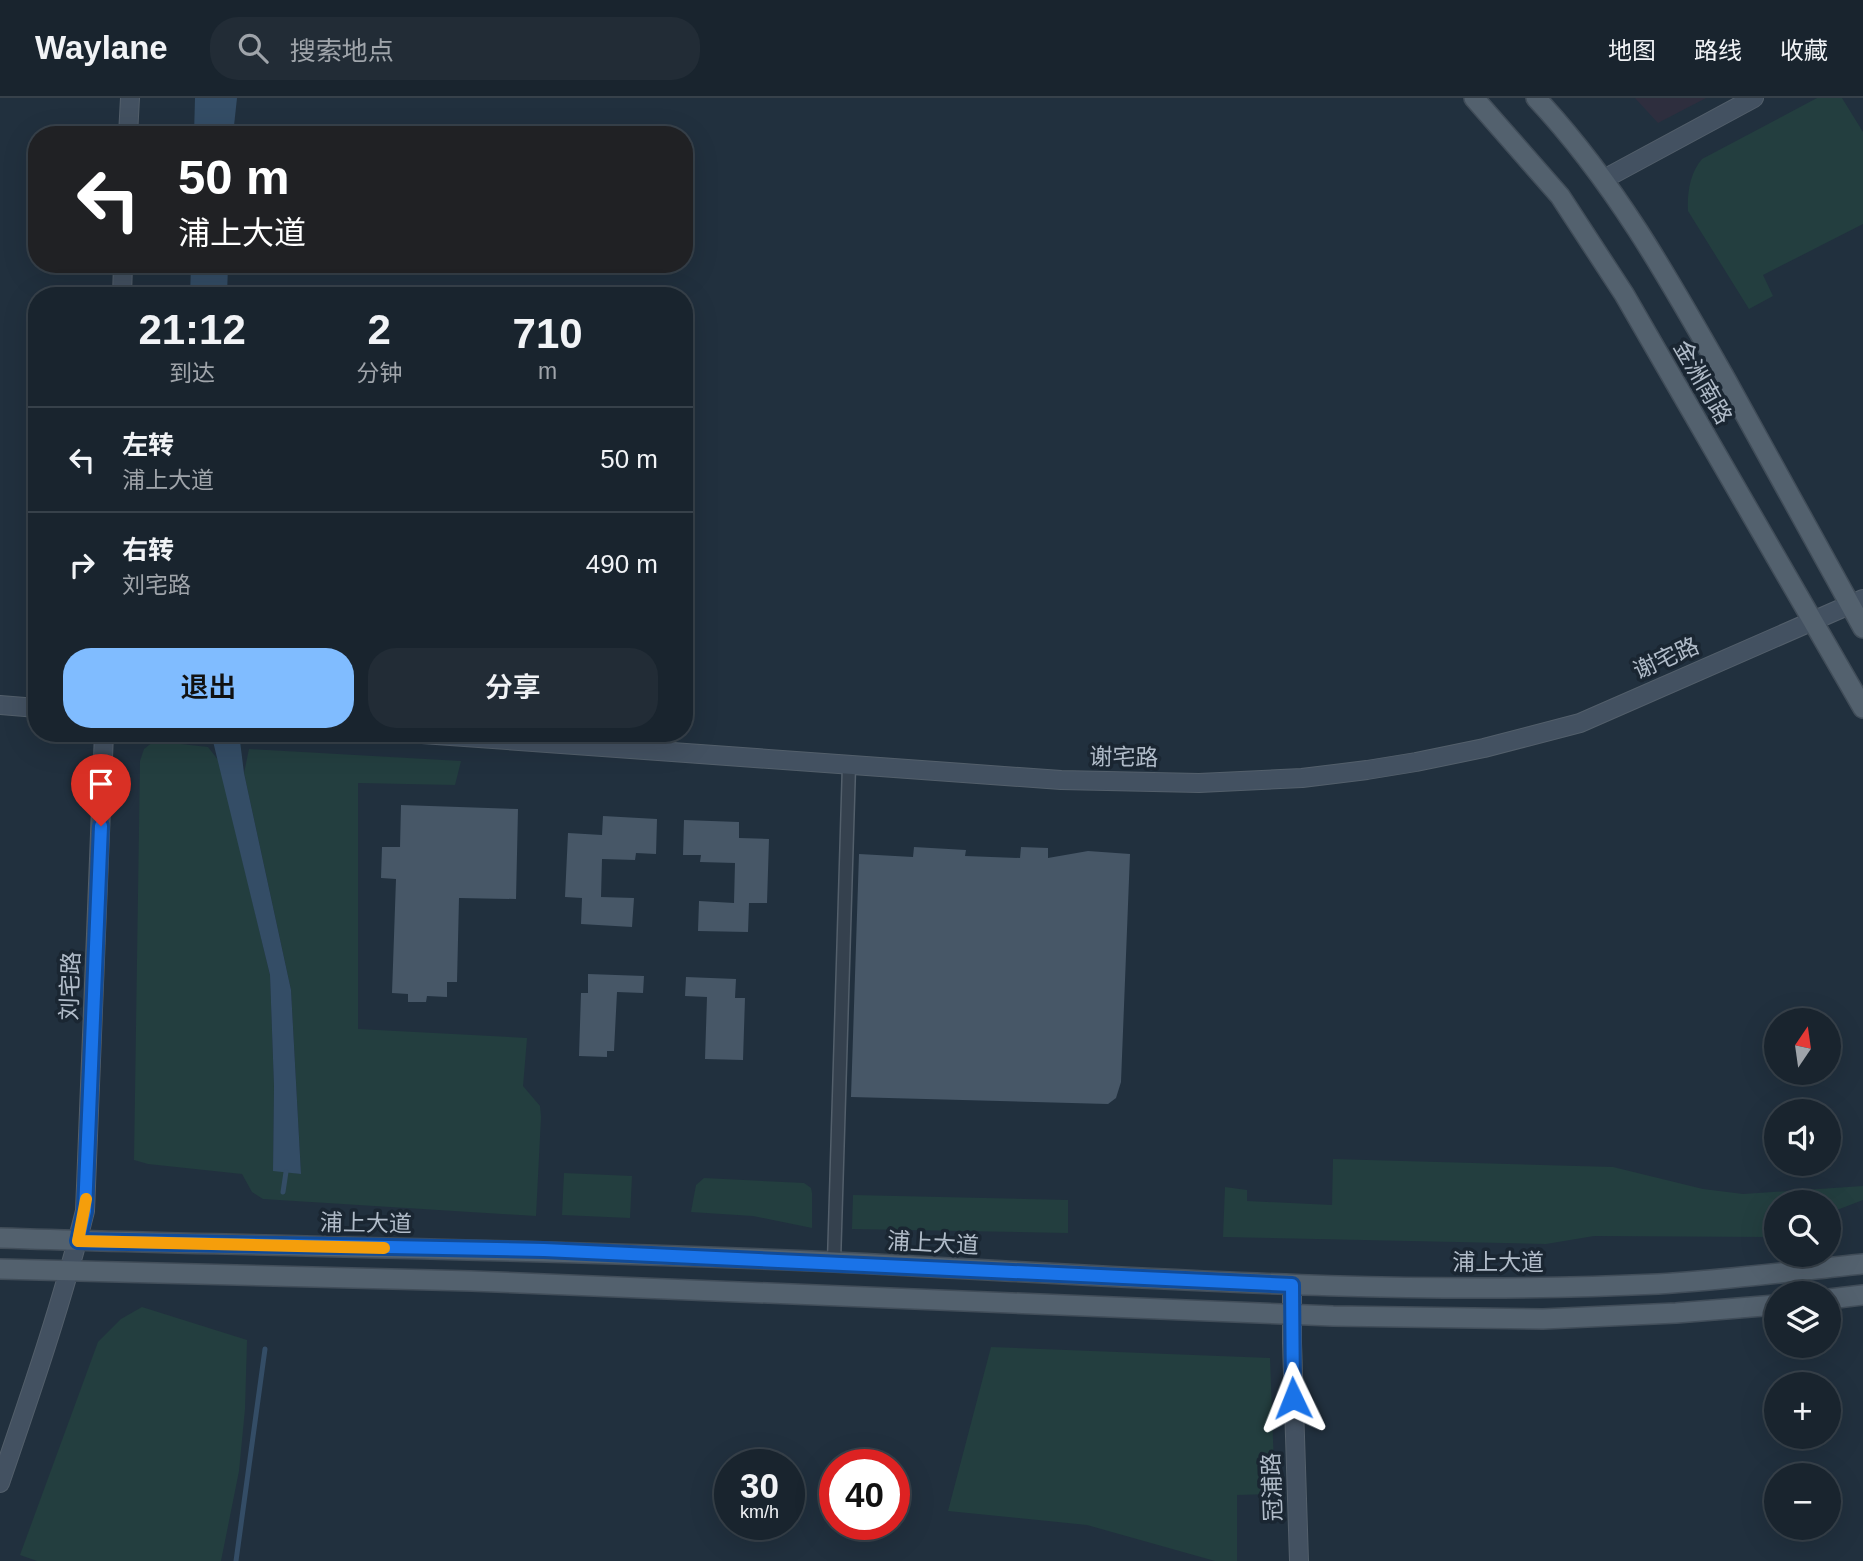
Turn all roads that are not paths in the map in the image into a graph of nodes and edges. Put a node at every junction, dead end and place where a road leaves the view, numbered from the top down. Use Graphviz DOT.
graph roads {
  1 [pos="130,98"];
  2 [pos="1474,98"];
  3 [pos="1536,98"];
  4 [pos="1754,98"];
  5 [pos="128,126"];
  6 [pos="1604,179"];
  7 [pos="1856,602"];
  8 [pos="1814,620"];
  9 [pos="1863,628"];
  10 [pos="0,705"];
  11 [pos="28,707"];
  12 [pos="1863,708"];
  13 [pos="104,742"];
  14 [pos="532,742"];
  15 [pos="849,765"];
  16 [pos="0,1238"];
  17 [pos="78,1241"];
  18 [pos="834,1262"];
  19 [pos="1863,1264"];
  20 [pos="0,1269"];
  21 [pos="69,1272"];
  22 [pos="1292,1285"];
  23 [pos="1863,1295"];
  24 [pos="1841,1298"];
  25 [pos="1764,1306"];
  26 [pos="1292,1314"];
  27 [pos="0,1483"];
  28 [pos="1299,1561"];
  1 -- 5 [label="street"];
  2 -- 8 [label="main road, 金洲南路"];
  3 -- 6 [label="main road, 金洲南路"];
  4 -- 6 [label="street"];
  6 -- 7 [label="main road, 金洲南路"];
  7 -- 8 [label="street, 谢宅路"];
  7 -- 9 [label="main road, 金洲南路"];
  8 -- 12 [label="main road, 金洲南路"];
  8 -- 15 [label="street, 谢宅路"];
  10 -- 11 [label="street"];
  13 -- 17 [label="street, 刘宅路"];
  14 -- 15 [label="street, 谢宅路"];
  15 -- 18 [label="street"];
  16 -- 17 [label="main road, 浦上大道"];
  17 -- 18 [label="main road, 浦上大道"];
  17 -- 21 [label="street, 刘宅路"];
  18 -- 22 [label="main road, 浦上大道"];
  19 -- 22 [label="main road, 浦上大道"];
  20 -- 21 [label="main road"];
  21 -- 26 [label="main road"];
  21 -- 27 [label="street, 刘宅路"];
  22 -- 26 [label="street, 冠浦路"];
  23 -- 24 [label="main road"];
  25 -- 26 [label="main road"];
  26 -- 28 [label="street, 冠浦路"];
}
